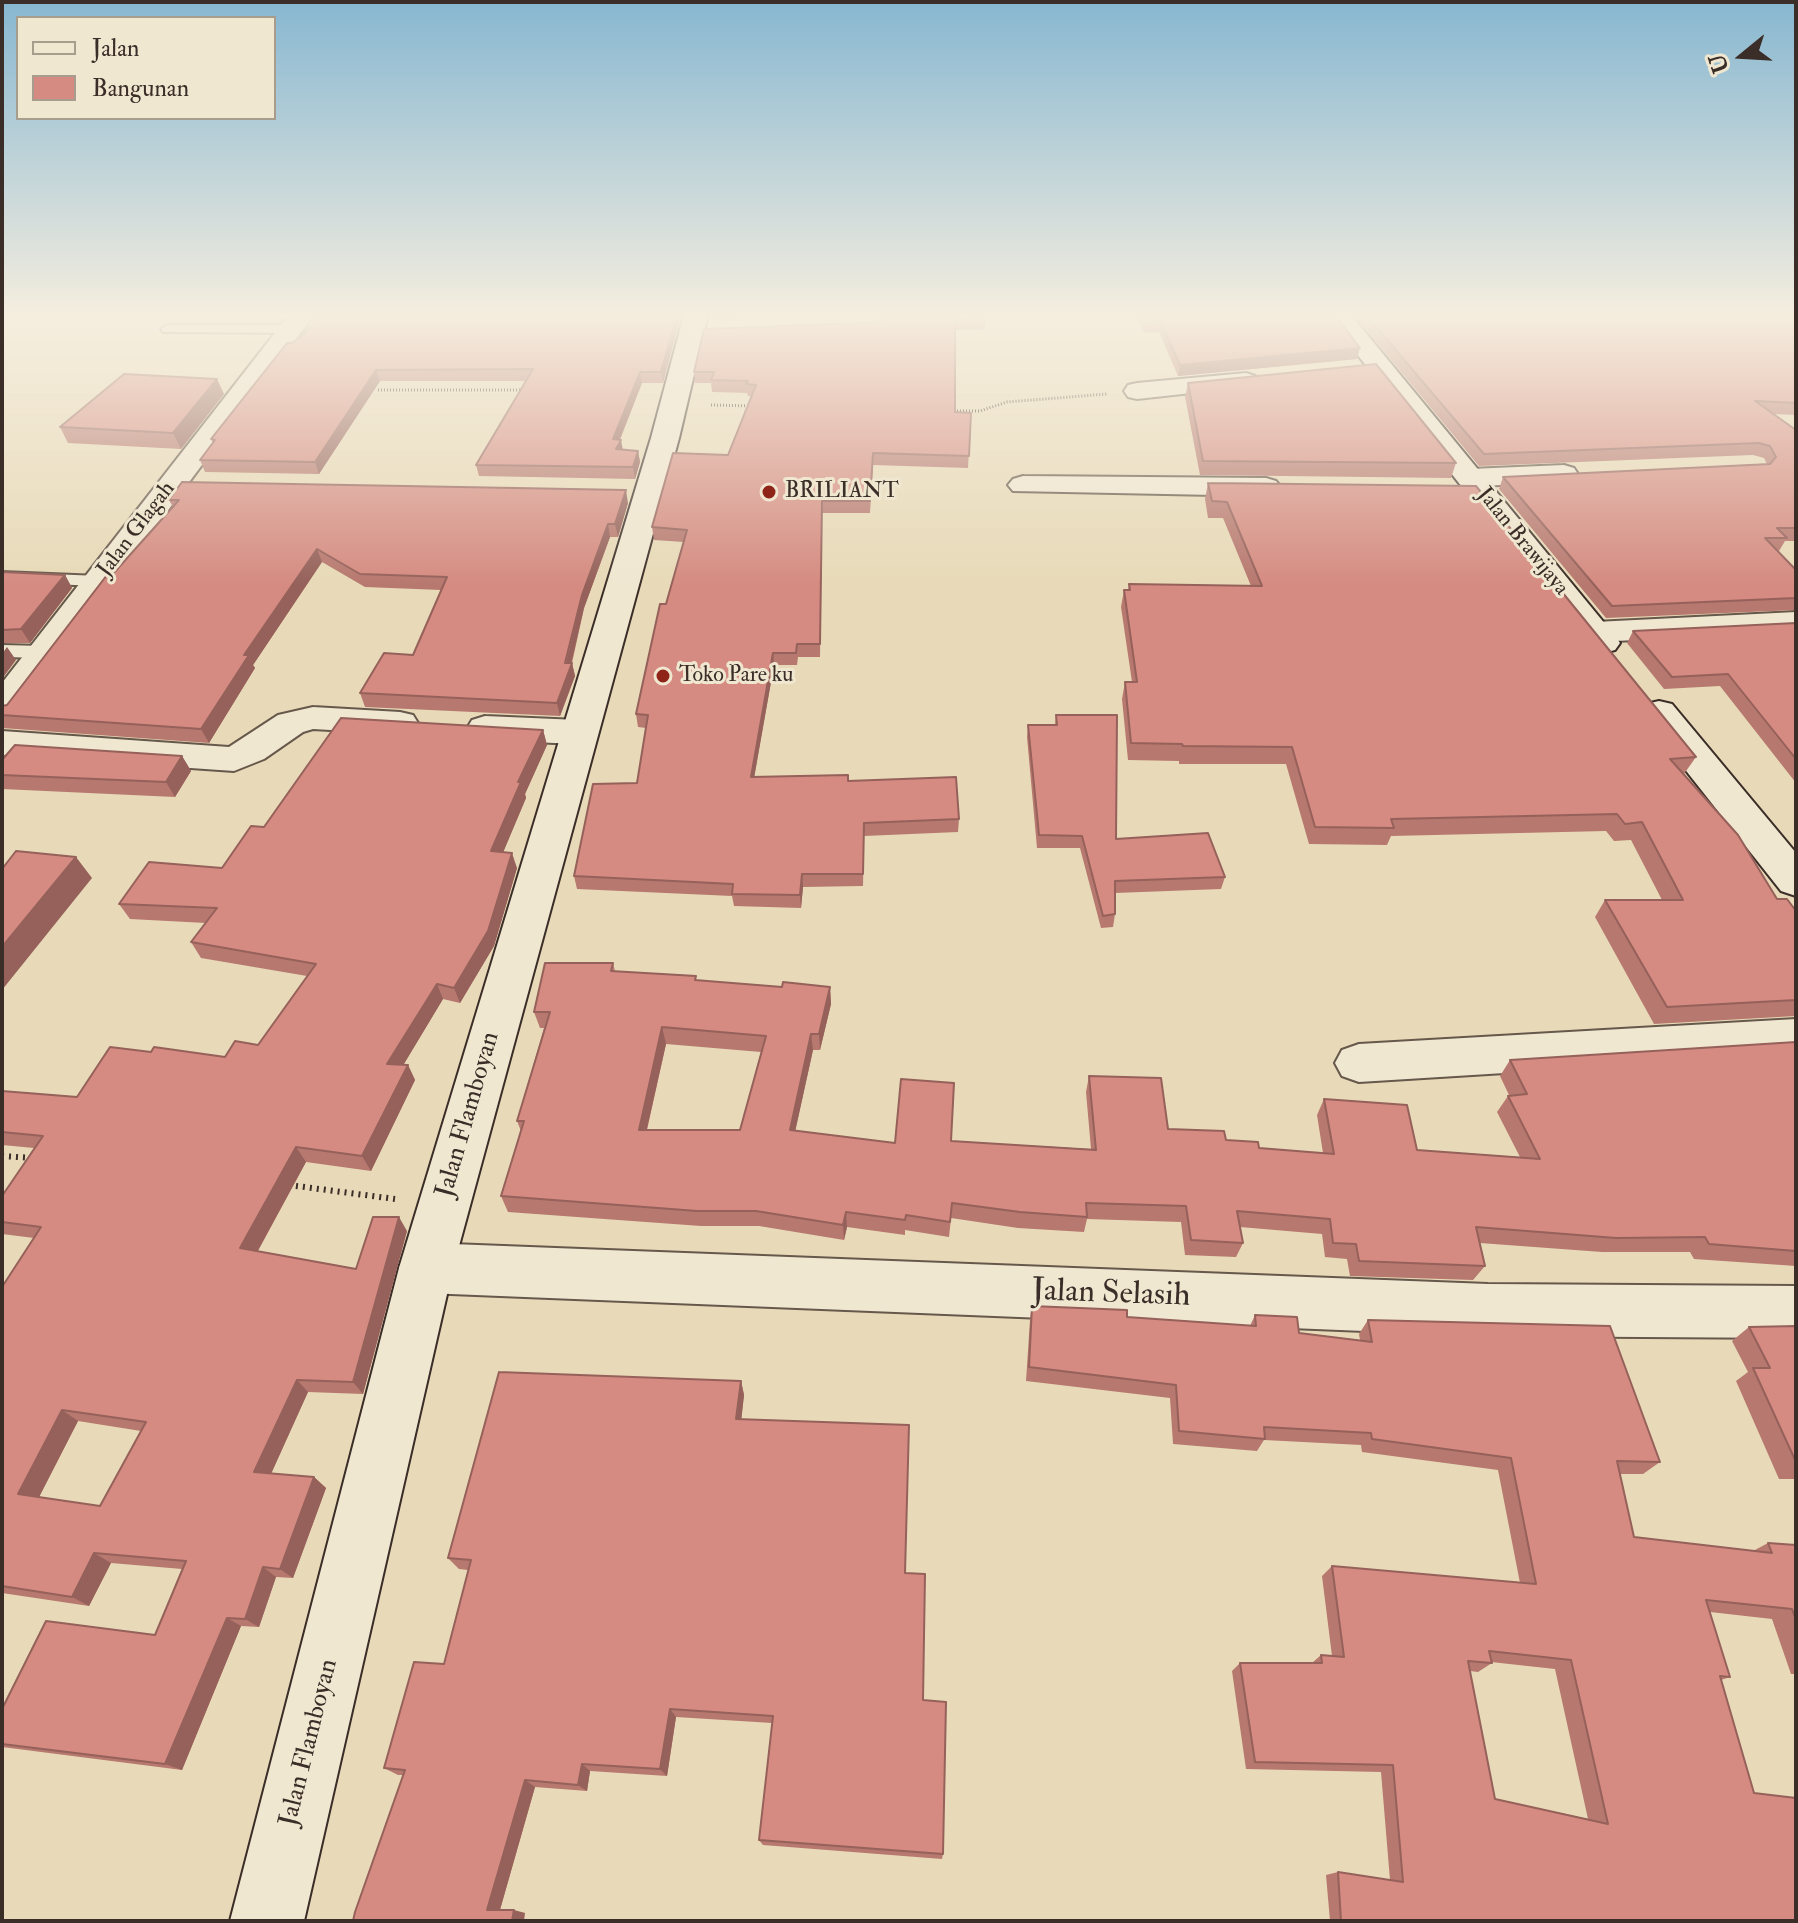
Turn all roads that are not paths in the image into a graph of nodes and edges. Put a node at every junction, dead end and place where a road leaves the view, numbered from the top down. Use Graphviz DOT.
graph roads {
  1 [pos="233,405"];
  2 [pos="674,405"];
  3 [pos="1396,405"];
  4 [pos="1596,473"];
  5 [pos="173,483"];
  6 [pos="204,484"];
  7 [pos="1023,485"];
  8 [pos="1466,486"];
  9 [pos="1291,488"];
  10 [pos="2,577"];
  11 [pos="99,581"];
  12 [pos="1796,622"];
  13 [pos="1595,632"];
  14 [pos="2,651"];
  15 [pos="44,652"];
  16 [pos="2,707"];
  17 [pos="578,732"];
  18 [pos="2,743"];
  19 [pos="1796,881"];
  20 [pos="1796,1037"];
  21 [pos="1359,1063"];
  22 [pos="426,1268"];
  23 [pos="1796,1312"];
  24 [pos="267,1921"];
  1 -- 5 [label="street, Jalan Glagah"];
  2 -- 17 [label="street, Jalan Flamboyan"];
  3 -- 8 [label="street, Jalan Brawijaya"];
  4 -- 8 [label="street"];
  5 -- 6 [label="street"];
  5 -- 11 [label="street, Jalan Glagah"];
  7 -- 9 [label="street"];
  8 -- 13 [label="street, Jalan Brawijaya"];
  10 -- 11 [label="lane"];
  11 -- 15 [label="street, Jalan Glagah"];
  12 -- 13 [label="street"];
  13 -- 19 [label="street, Jalan Brawijaya"];
  14 -- 15 [label="lane"];
  15 -- 16 [label="street, Jalan Glagah"];
  17 -- 18 [label="street"];
  17 -- 22 [label="street, Jalan Flamboyan"];
  20 -- 21 [label="street"];
  22 -- 23 [label="street, Jalan Selasih"];
  22 -- 24 [label="street, Jalan Flamboyan"];
}
